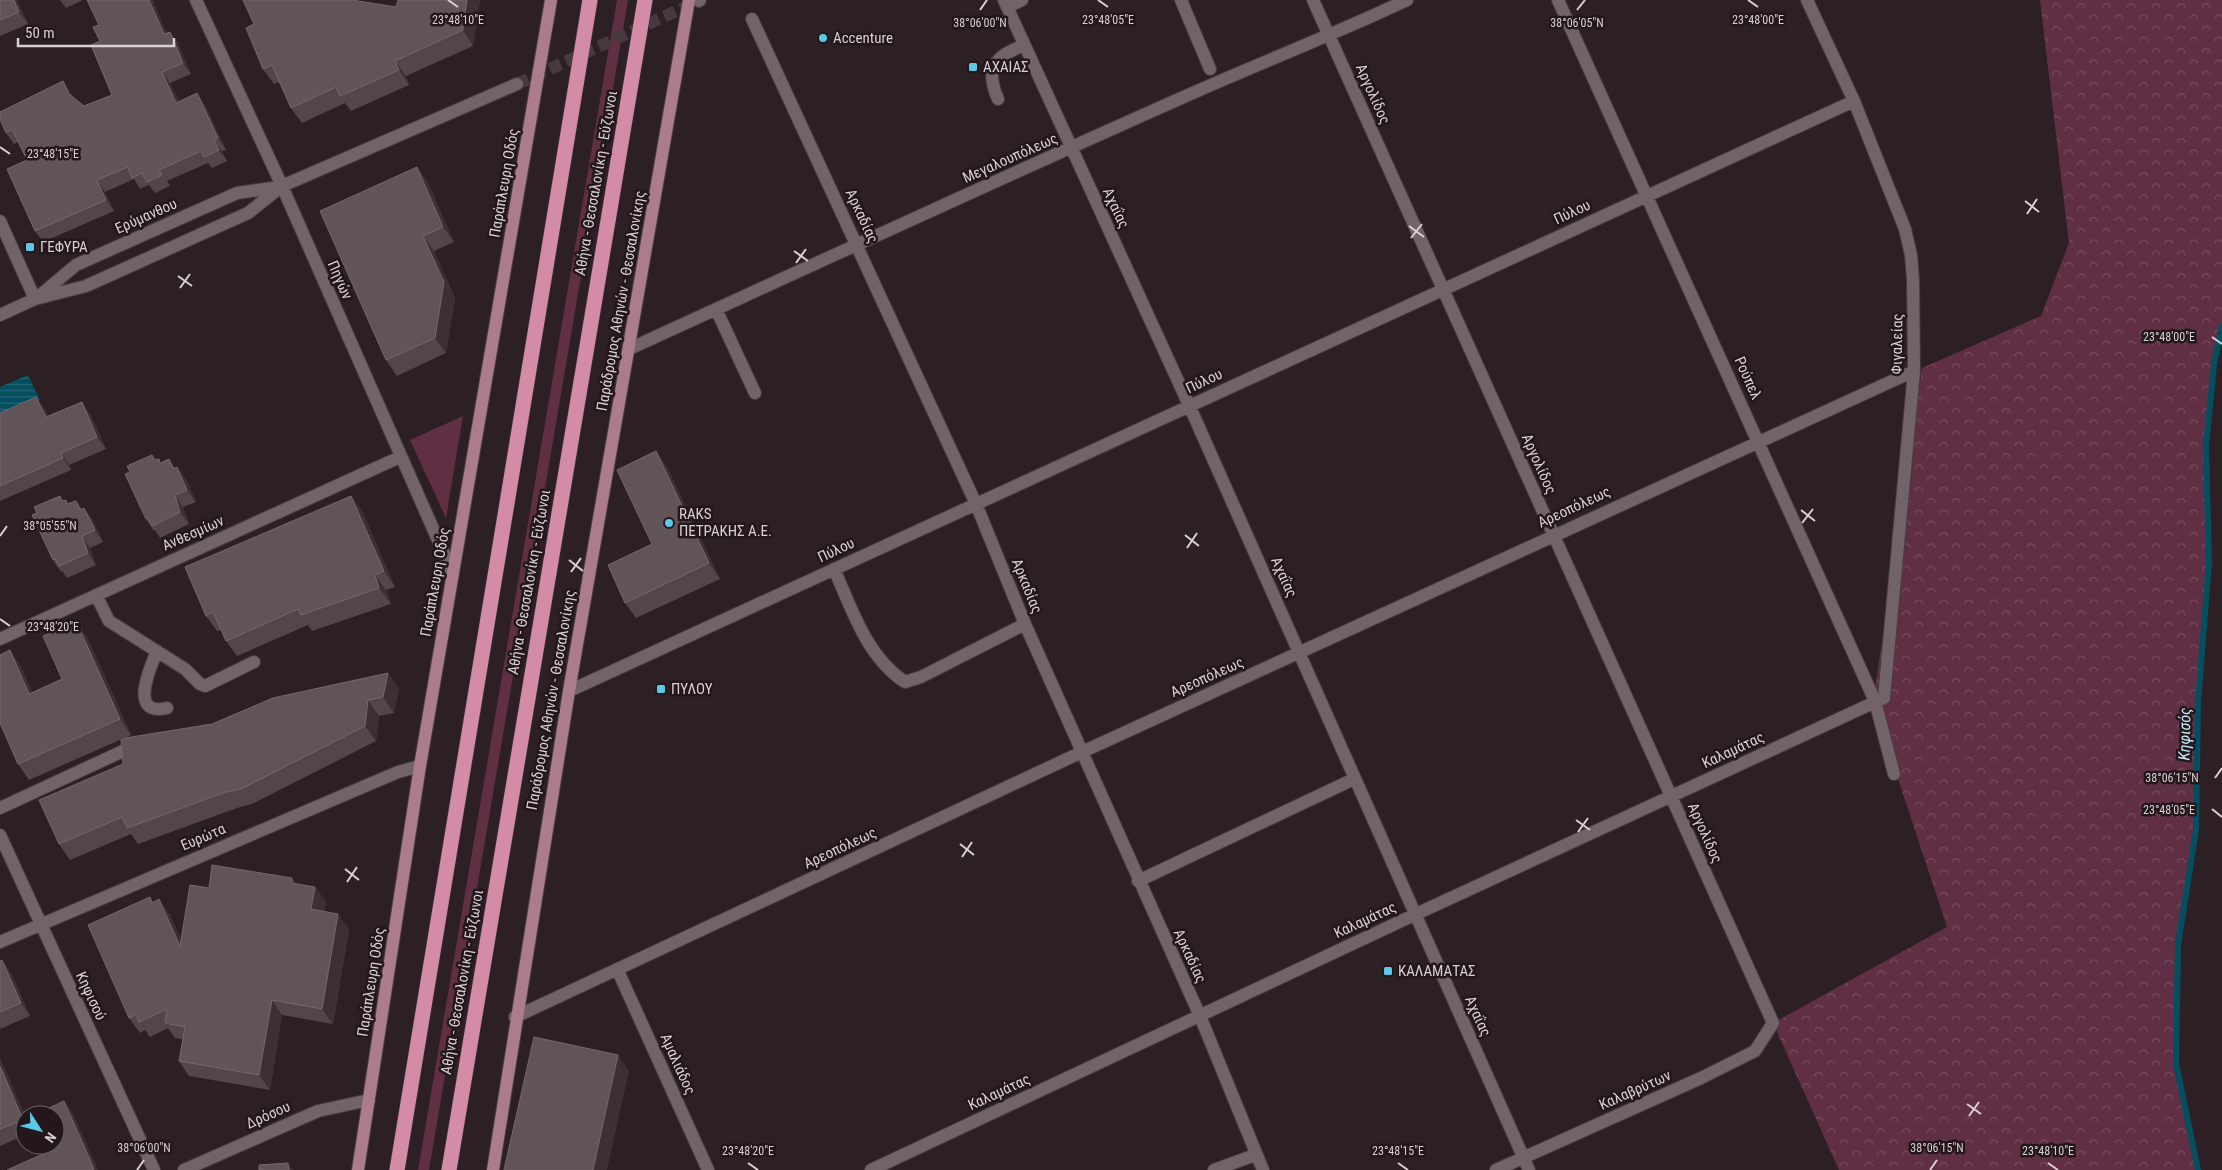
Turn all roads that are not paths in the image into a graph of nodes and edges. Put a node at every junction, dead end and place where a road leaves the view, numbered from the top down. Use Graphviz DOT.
graph roads {
  1 [pos="196,0"];
  2 [pos="551,0"];
  3 [pos="590,0"];
  4 [pos="645,0"];
  5 [pos="689,0"];
  6 [pos="1022,0"];
  7 [pos="1181,0"];
  8 [pos="1313,0"];
  9 [pos="1407,0"];
  10 [pos="1558,0"];
  11 [pos="1807,0"];
  12 [pos="1005,4"];
  13 [pos="752,18"];
  14 [pos="1329,36"];
  15 [pos="1024,45"];
  16 [pos="1210,69"];
  17 [pos="517,84"];
  18 [pos="998,99"];
  19 [pos="1854,101"];
  20 [pos="1070,148"];
  21 [pos="282,186"];
  22 [pos="1648,195"];
  23 [pos="0,221"];
  24 [pos="858,245"];
  25 [pos="1443,289"];
  26 [pos="35,299"];
  27 [pos="716,309"];
  28 [pos="0,315"];
  29 [pos="629,349"];
  30 [pos="1914,370"];
  31 [pos="755,393"];
  32 [pos="1189,405"];
  33 [pos="1759,440"];
  34 [pos="400,457"];
  35 [pos="976,504"];
  36 [pos="1553,535"];
  37 [pos="834,569"];
  38 [pos="453,574"];
  39 [pos="96,595"];
  40 [pos="1025,624"];
  41 [pos="0,639"];
  42 [pos="157,651"];
  43 [pos="1300,653"];
  44 [pos="254,662"];
  45 [pos="569,691"];
  46 [pos="1875,701"];
  47 [pos="167,708"];
  48 [pos="152,742"];
  49 [pos="1082,752"];
  50 [pos="420,766"];
  51 [pos="1894,774"];
  52 [pos="1354,779"];
  53 [pos="1671,797"];
  54 [pos="0,808"];
  55 [pos="0,835"];
  56 [pos="1138,881"];
  57 [pos="1414,915"];
  58 [pos="40,924"];
  59 [pos="0,942"];
  60 [pos="618,971"];
  61 [pos="1200,1016"];
  62 [pos="515,1017"];
  63 [pos="1773,1023"];
  64 [pos="369,1100"];
  65 [pos="1256,1155"];
  66 [pos="1524,1157"];
  67 [pos="154,1170"];
  68 [pos="184,1170"];
  69 [pos="358,1170"];
  70 [pos="397,1170"];
  71 [pos="449,1170"];
  72 [pos="493,1170"];
  73 [pos="708,1170"];
  74 [pos="871,1170"];
  75 [pos="1214,1170"];
  76 [pos="1263,1170"];
  77 [pos="1496,1170"];
  78 [pos="1529,1170"];
  1 -- 21 [label="street, Πηγών"];
  2 -- 38 [label="main road, Παράπλευρη Οδός"];
  3 -- 70 [label="highway"];
  4 -- 71 [label="highway, Αθήνα - Θεσσαλονίκη - Εύζωνοι"];
  5 -- 29 [label="main road, Παράδρομος Αθηνών - Θεσσαλονίκης"];
  6 -- 12 [label="street"];
  7 -- 16 [label="street"];
  8 -- 14 [label="street, Αργολίδος"];
  9 -- 14 [label="street, Μεγαλουπόλεως"];
  10 -- 22 [label="street, Ρούπελ"];
  11 -- 19 [label="street, Φιγαλείας"];
  12 -- 15 [label="street, Αχαΐας"];
  13 -- 24 [label="street, Αρκαδίας"];
  14 -- 20 [label="street, Μεγαλουπόλεως"];
  14 -- 25 [label="street, Αργολίδος"];
  15 -- 18 [label="street"];
  15 -- 20 [label="street, Αχαΐας"];
  17 -- 21 [label="street, Ερύμανθου"];
  19 -- 22 [label="street, Πύλου"];
  19 -- 30 [label="street, Φιγαλείας"];
  20 -- 24 [label="street, Μεγαλουπόλεως"];
  20 -- 32 [label="street, Αχαΐας"];
  21 -- 26 [label="street, Ερύμανθου"];
  21 -- 26 [label="street, Ερύμανθου"];
  21 -- 34 [label="street, Πηγών"];
  22 -- 25 [label="street, Πύλου"];
  22 -- 33 [label="street, Ρούπελ"];
  23 -- 26 [label="street"];
  24 -- 27 [label="street, Μεγαλουπόλεως"];
  24 -- 35 [label="street, Αρκαδίας"];
  25 -- 32 [label="street, Πύλου"];
  25 -- 36 [label="street, Αργολίδος"];
  26 -- 28 [label="street, Ερύμανθου"];
  27 -- 29 [label="street, Μεγαλουπόλεως"];
  27 -- 31 [label="street"];
  29 -- 45 [label="main road, Παράδρομος Αθηνών - Θεσσαλονίκης"];
  30 -- 33 [label="street, Αρεοπόλεως"];
  30 -- 46 [label="street, Φιγαλείας"];
  32 -- 35 [label="street, Πύλου"];
  32 -- 43 [label="street, Αχαΐας"];
  33 -- 36 [label="street, Αρεοπόλεως"];
  33 -- 46 [label="street, Ρούπελ"];
  34 -- 38 [label="street, Πηγών"];
  34 -- 39 [label="street, Ανθεσμίων"];
  35 -- 37 [label="street, Πύλου"];
  35 -- 40 [label="street, Αρκαδίας"];
  36 -- 43 [label="street, Αρεοπόλεως"];
  36 -- 53 [label="street, Αργολίδος"];
  37 -- 40 [label="street"];
  37 -- 45 [label="street, Πύλου"];
  38 -- 50 [label="main road, Παράπλευρη Οδός"];
  39 -- 41 [label="street, Ανθεσμίων"];
  39 -- 42 [label="street"];
  40 -- 49 [label="street, Αρκαδίας"];
  42 -- 44 [label="street"];
  42 -- 47 [label="street"];
  43 -- 49 [label="street, Αρεοπόλεως"];
  43 -- 52 [label="street, Αχαΐας"];
  45 -- 62 [label="main road, Παράδρομος Αθηνών - Θεσσαλονίκης"];
  46 -- 51 [label="street, Ρούπελ"];
  46 -- 53 [label="street, Καλαμάτας"];
  48 -- 54 [label="street"];
  49 -- 56 [label="street, Αρκαδίας"];
  49 -- 60 [label="street, Αρεοπόλεως"];
  50 -- 58 [label="street, Ευρώτα"];
  50 -- 64 [label="main road, Παράπλευρη Οδός"];
  52 -- 56 [label="street"];
  52 -- 57 [label="street, Αχαΐας"];
  53 -- 57 [label="street, Καλαμάτας"];
  53 -- 63 [label="street, Αργολίδος"];
  55 -- 58 [label="street, Κηφισού"];
  56 -- 61 [label="street, Αρκαδίας"];
  57 -- 61 [label="street, Καλαμάτας"];
  57 -- 66 [label="street, Αχαΐας"];
  58 -- 59 [label="street, Ευρώτα"];
  58 -- 67 [label="street, Κηφισού"];
  60 -- 62 [label="street, Αρεοπόλεως"];
  60 -- 73 [label="street, Αμαλιάδος"];
  61 -- 65 [label="street, Αρκαδίας"];
  61 -- 74 [label="street, Καλαμάτας"];
  62 -- 72 [label="main road, Παράδρομος Αθηνών - Θεσσαλονίκης"];
  63 -- 66 [label="street, Καλαβρύτων"];
  64 -- 68 [label="street, Δρόσου"];
  64 -- 69 [label="main road, Παράπλευρη Οδός"];
  65 -- 75 [label="street"];
  65 -- 76 [label="street, Αρκαδίας"];
  66 -- 77 [label="street, Καλαβρύτων"];
  66 -- 78 [label="street, Αχαΐας"];
}
